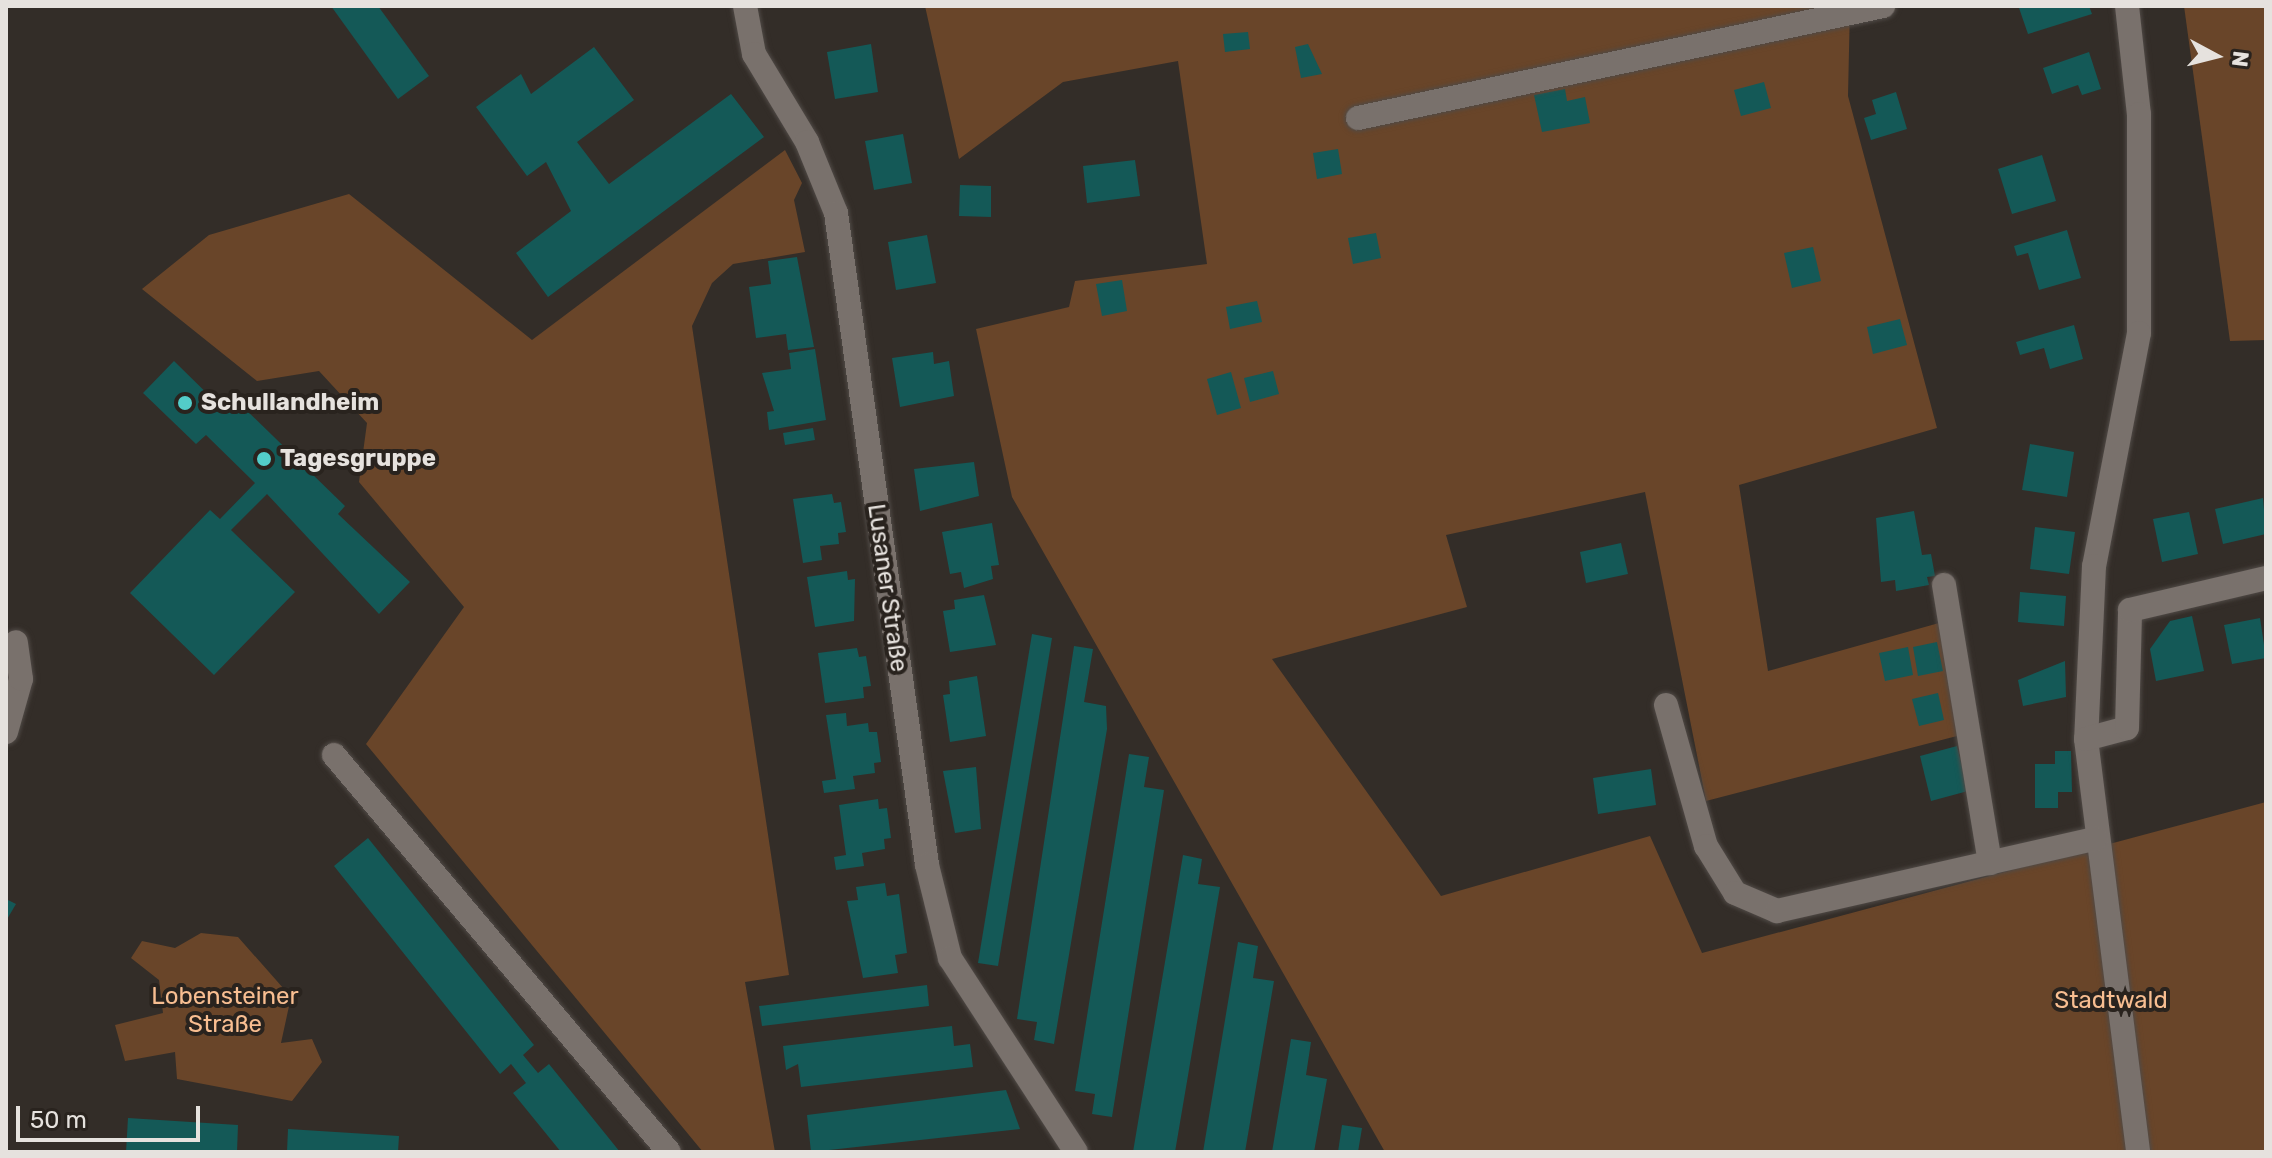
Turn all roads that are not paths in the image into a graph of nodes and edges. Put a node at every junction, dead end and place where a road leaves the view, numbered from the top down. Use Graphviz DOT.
graph roads {
  1 [pos="745,6"];
  2 [pos="1883,6"];
  3 [pos="2127,6"];
  4 [pos="1358,118"];
  5 [pos="2266,578"];
  6 [pos="1944,585"];
  7 [pos="16,642"];
  8 [pos="1666,705"];
  9 [pos="6,732"];
  10 [pos="2086,739"];
  11 [pos="334,755"];
  12 [pos="2095,839"];
  13 [pos="1990,863"];
  14 [pos="669,1152"];
  15 [pos="1076,1152"];
  16 [pos="2138,1152"];
  1 -- 15 [label="street, Lusaner Straße"];
  2 -- 4 [label="street"];
  3 -- 10 [label="street"];
  5 -- 10 [label="street"];
  6 -- 13 [label="street"];
  7 -- 9 [label="street"];
  8 -- 13 [label="street"];
  10 -- 12 [label="street"];
  11 -- 14 [label="street"];
  12 -- 13 [label="street"];
  12 -- 16 [label="street"];
}
